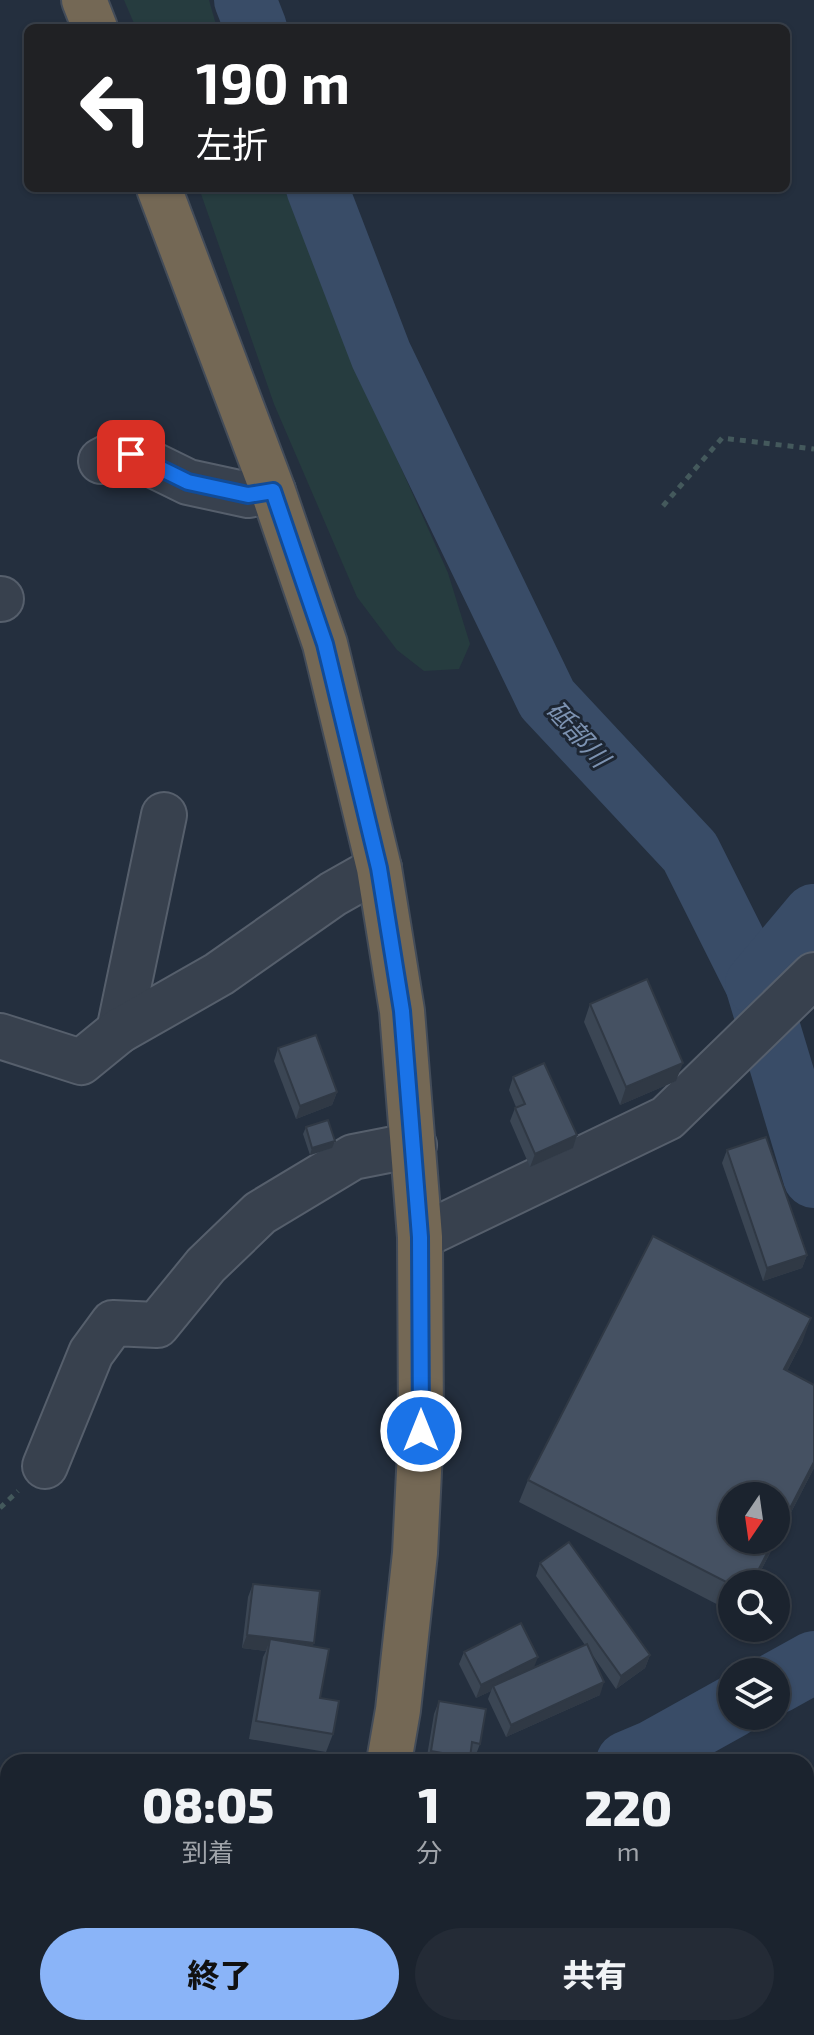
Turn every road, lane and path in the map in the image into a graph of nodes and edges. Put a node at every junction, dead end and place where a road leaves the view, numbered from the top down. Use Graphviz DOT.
graph roads {
  1 [pos="84,0"];
  2 [pos="93,24"];
  3 [pos="161,192"];
  4 [pos="814,449"];
  5 [pos="101,461"];
  6 [pos="273,491"];
  7 [pos="663,506"];
  8 [pos="164,815"];
  9 [pos="379,868"];
  10 [pos="804,986"];
  11 [pos="119,1031"];
  12 [pos="0,1036"];
  13 [pos="414,1145"];
  14 [pos="420,1237"];
  15 [pos="45,1466"];
  16 [pos="390,1754"];
  1 -- 2 [label="highway"];
  3 -- 6 [label="highway"];
  4 -- 7 [label="path"];
  5 -- 6 [label="street"];
  6 -- 9 [label="highway"];
  8 -- 11 [label="street"];
  9 -- 11 [label="street"];
  9 -- 13 [label="highway"];
  10 -- 14 [label="street"];
  11 -- 12 [label="street"];
  13 -- 14 [label="highway"];
  13 -- 15 [label="street"];
  14 -- 16 [label="highway"];
}
